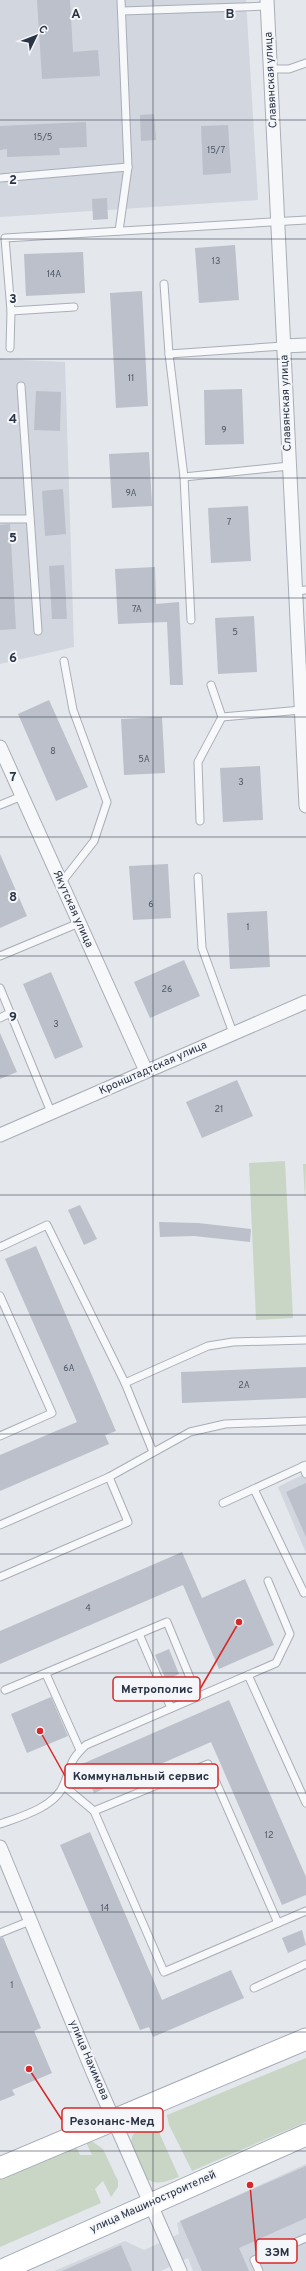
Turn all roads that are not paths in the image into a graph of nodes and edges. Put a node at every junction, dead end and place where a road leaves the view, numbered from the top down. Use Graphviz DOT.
graph roads {
  1 [pos="121,0"];
  2 [pos="267,3"];
  3 [pos="122,11"];
  4 [pos="306,63"];
  5 [pos="270,69"];
  6 [pos="128,166"];
  7 [pos="0,178"];
  8 [pos="306,220"];
  9 [pos="277,221"];
  10 [pos="119,231"];
  11 [pos="164,284"];
  12 [pos="74,307"];
  13 [pos="11,311"];
  14 [pos="284,346"];
  15 [pos="306,346"];
  16 [pos="10,348"];
  17 [pos="169,354"];
  18 [pos="20,386"];
  19 [pos="288,466"];
  20 [pos="184,477"];
  21 [pos="30,519"];
  22 [pos="0,520"];
  23 [pos="300,590"];
  24 [pos="191,620"];
  25 [pos="38,631"];
  26 [pos="64,661"];
  27 [pos="212,685"];
  28 [pos="301,710"];
  29 [pos="222,717"];
  30 [pos="0,747"];
  31 [pos="22,796"];
  32 [pos="0,805"];
  33 [pos="306,806"];
  34 [pos="200,821"];
  35 [pos="198,877"];
  36 [pos="61,883"];
  37 [pos="79,922"];
  38 [pos="0,956"];
  39 [pos="0,988"];
  40 [pos="306,1002"];
  41 [pos="10,1013"];
  42 [pos="0,1018"];
  43 [pos="233,1033"];
  44 [pos="146,1071"];
  45 [pos="51,1112"];
  46 [pos="0,1135"];
  47 [pos="1,1245"];
  48 [pos="0,1296"];
  49 [pos="306,1340"];
  50 [pos="125,1383"];
  51 [pos="306,1421"];
  52 [pos="0,1436"];
  53 [pos="153,1452"];
  54 [pos="304,1466"];
  55 [pos="306,1474"];
  56 [pos="109,1476"];
  57 [pos="254,1489"];
  58 [pos="224,1503"];
  59 [pos="0,1525"];
  60 [pos="0,1576"];
  61 [pos="268,1581"];
  62 [pos="304,1593"];
  63 [pos="139,1634"];
  64 [pos="46,1674"];
  65 [pos="248,1675"];
  66 [pos="5,1690"];
  67 [pos="198,1696"];
  68 [pos="171,1708"];
  69 [pos="80,1750"];
  70 [pos="64,1786"];
  71 [pos="306,1803"];
  72 [pos="94,1811"];
  73 [pos="0,1824"];
  74 [pos="0,1847"];
  75 [pos="306,1911"];
  76 [pos="30,1922"];
  77 [pos="278,1923"];
  78 [pos="0,1934"];
  79 [pos="306,1964"];
  80 [pos="254,1988"];
  81 [pos="306,2039"];
  82 [pos="114,2120"];
  83 [pos="306,2134"];
  84 [pos="0,2168"];
  85 [pos="150,2202"];
  86 [pos="306,2238"];
  87 [pos="0,2271"];
  88 [pos="180,2271"];
  89 [pos="259,2271"];
  1 -- 3 [label="lane"];
  2 -- 3 [label="lane"];
  2 -- 5 [label="street, Славянская улица"];
  3 -- 6 [label="lane"];
  4 -- 5 [label="lane"];
  5 -- 9 [label="street, Славянская улица"];
  6 -- 7 [label="lane"];
  6 -- 10 [label="lane"];
  8 -- 9 [label="lane"];
  9 -- 10 [label="lane"];
  9 -- 14 [label="street, Славянская улица"];
  10 -- 13 [label="lane"];
  11 -- 17 [label="lane"];
  12 -- 13 [label="lane"];
  13 -- 16 [label="lane"];
  14 -- 15 [label="street"];
  14 -- 17 [label="lane"];
  14 -- 19 [label="street, Славянская улица"];
  17 -- 20 [label="lane"];
  18 -- 21 [label="lane"];
  19 -- 20 [label="lane"];
  19 -- 23 [label="street, Славянская улица"];
  20 -- 24 [label="lane"];
  21 -- 22 [label="lane"];
  21 -- 25 [label="lane"];
  23 -- 28 [label="street, Славянская улица"];
  26 -- 36 [label="lane"];
  27 -- 29 [label="lane"];
  28 -- 29 [label="lane"];
  28 -- 33 [label="street, Славянская улица"];
  29 -- 34 [label="lane"];
  30 -- 31 [label="street, Якутская улица"];
  31 -- 32 [label="lane"];
  31 -- 36 [label="street, Якутская улица"];
  35 -- 43 [label="lane"];
  36 -- 37 [label="street, Якутская улица"];
  37 -- 38 [label="lane"];
  37 -- 44 [label="street, Якутская улица"];
  39 -- 41 [label="lane"];
  40 -- 43 [label="street, Кронштадтская улица"];
  41 -- 42 [label="lane"];
  41 -- 45 [label="lane"];
  43 -- 44 [label="street, Кронштадтская улица"];
  44 -- 45 [label="street, Кронштадтская улица"];
  45 -- 46 [label="street, Кронштадтская улица"];
  47 -- 50 [label="lane"];
  48 -- 52 [label="lane"];
  49 -- 50 [label="lane"];
  50 -- 53 [label="lane"];
  51 -- 53 [label="lane"];
  53 -- 56 [label="lane"];
  54 -- 55 [label="lane"];
  54 -- 57 [label="lane"];
  56 -- 59 [label="lane"];
  56 -- 60 [label="lane"];
  57 -- 58 [label="lane"];
  57 -- 62 [label="lane"];
  61 -- 65 [label="lane"];
  63 -- 64 [label="lane"];
  63 -- 67 [label="lane"];
  63 -- 68 [label="lane"];
  64 -- 66 [label="lane"];
  64 -- 69 [label="lane"];
  65 -- 67 [label="lane"];
  65 -- 71 [label="lane"];
  67 -- 68 [label="lane"];
  68 -- 69 [label="lane"];
  69 -- 70 [label="lane"];
  70 -- 72 [label="lane"];
  70 -- 73 [label="lane"];
  72 -- 77 [label="lane"];
  72 -- 77 [label="lane"];
  74 -- 76 [label="street, улица Нахимова"];
  75 -- 77 [label="lane"];
  76 -- 78 [label="lane"];
  76 -- 82 [label="street, улица Нахимова"];
  79 -- 80 [label="lane"];
  81 -- 82 [label="main road"];
  82 -- 84 [label="main road"];
  82 -- 85 [label="street, улица Нахимова"];
  83 -- 85 [label="main road, улица Машиностроителей"];
  85 -- 87 [label="main road, улица Машиностроителей"];
  85 -- 88 [label="street, улица Нахимова"];
  86 -- 89 [label="lane"];
}
